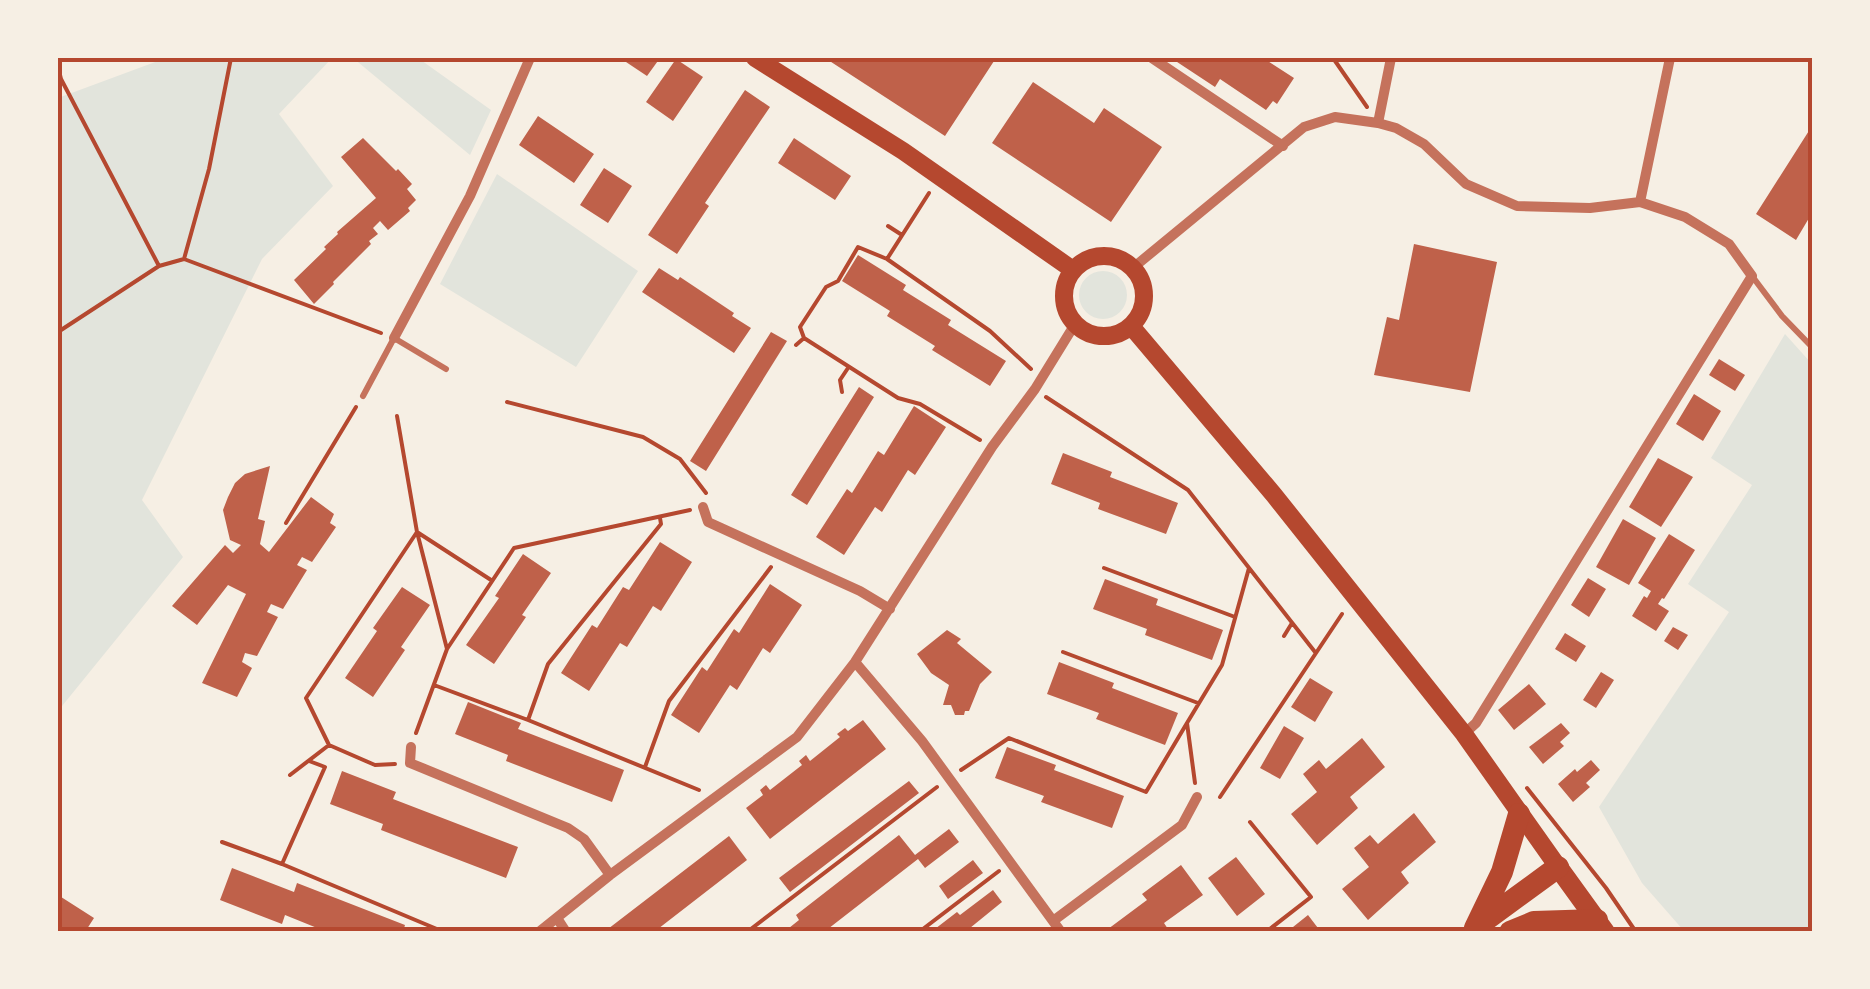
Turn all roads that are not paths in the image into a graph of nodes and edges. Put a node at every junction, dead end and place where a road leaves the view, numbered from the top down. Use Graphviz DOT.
graph roads {
  1 [pos="530,58"];
  2 [pos="755,58"];
  3 [pos="1152,58"];
  4 [pos="1391,58"];
  5 [pos="1670,58"];
  6 [pos="1378,123"];
  7 [pos="1283,146"];
  8 [pos="1640,202"];
  9 [pos="1134,267"];
  10 [pos="1073,270"];
  11 [pos="1752,276"];
  12 [pos="1075,324"];
  13 [pos="1131,326"];
  14 [pos="394,338"];
  15 [pos="1812,347"];
  16 [pos="446,369"];
  17 [pos="363,396"];
  18 [pos="703,507"];
  19 [pos="890,609"];
  20 [pos="855,662"];
  21 [pos="1464,734"];
  22 [pos="410,747"];
  23 [pos="1197,797"];
  24 [pos="1519,814"];
  25 [pos="1558,867"];
  26 [pos="610,875"];
  27 [pos="557,918"];
  28 [pos="1052,920"];
  29 [pos="1601,926"];
  30 [pos="1473,930"];
  31 [pos="539,932"];
  32 [pos="566,932"];
  33 [pos="1060,932"];
  34 [pos="1510,932"];
  1 -- 14 [label="street"];
  2 -- 10 [label="main road"];
  3 -- 7 [label="street"];
  4 -- 6 [label="street"];
  5 -- 8 [label="street"];
  6 -- 7 [label="street"];
  6 -- 8 [label="street"];
  7 -- 9 [label="street"];
  8 -- 11 [label="street"];
  9 -- 10 [label="main road"];
  9 -- 13 [label="main road"];
  10 -- 12 [label="main road"];
  11 -- 15 [label="lane"];
  11 -- 21 [label="street"];
  12 -- 13 [label="main road"];
  12 -- 19 [label="street"];
  13 -- 21 [label="main road"];
  14 -- 16 [label="lane"];
  14 -- 17 [label="lane"];
  18 -- 19 [label="street"];
  19 -- 20 [label="street"];
  20 -- 26 [label="street"];
  20 -- 28 [label="street"];
  21 -- 24 [label="main road"];
  22 -- 26 [label="street"];
  23 -- 28 [label="street"];
  24 -- 25 [label="main road"];
  24 -- 30 [label="highway"];
  25 -- 29 [label="main road"];
  25 -- 30 [label="highway"];
  26 -- 27 [label="street"];
  27 -- 31 [label="street"];
  27 -- 32 [label="street"];
  28 -- 33 [label="street"];
  29 -- 34 [label="highway"];
}
